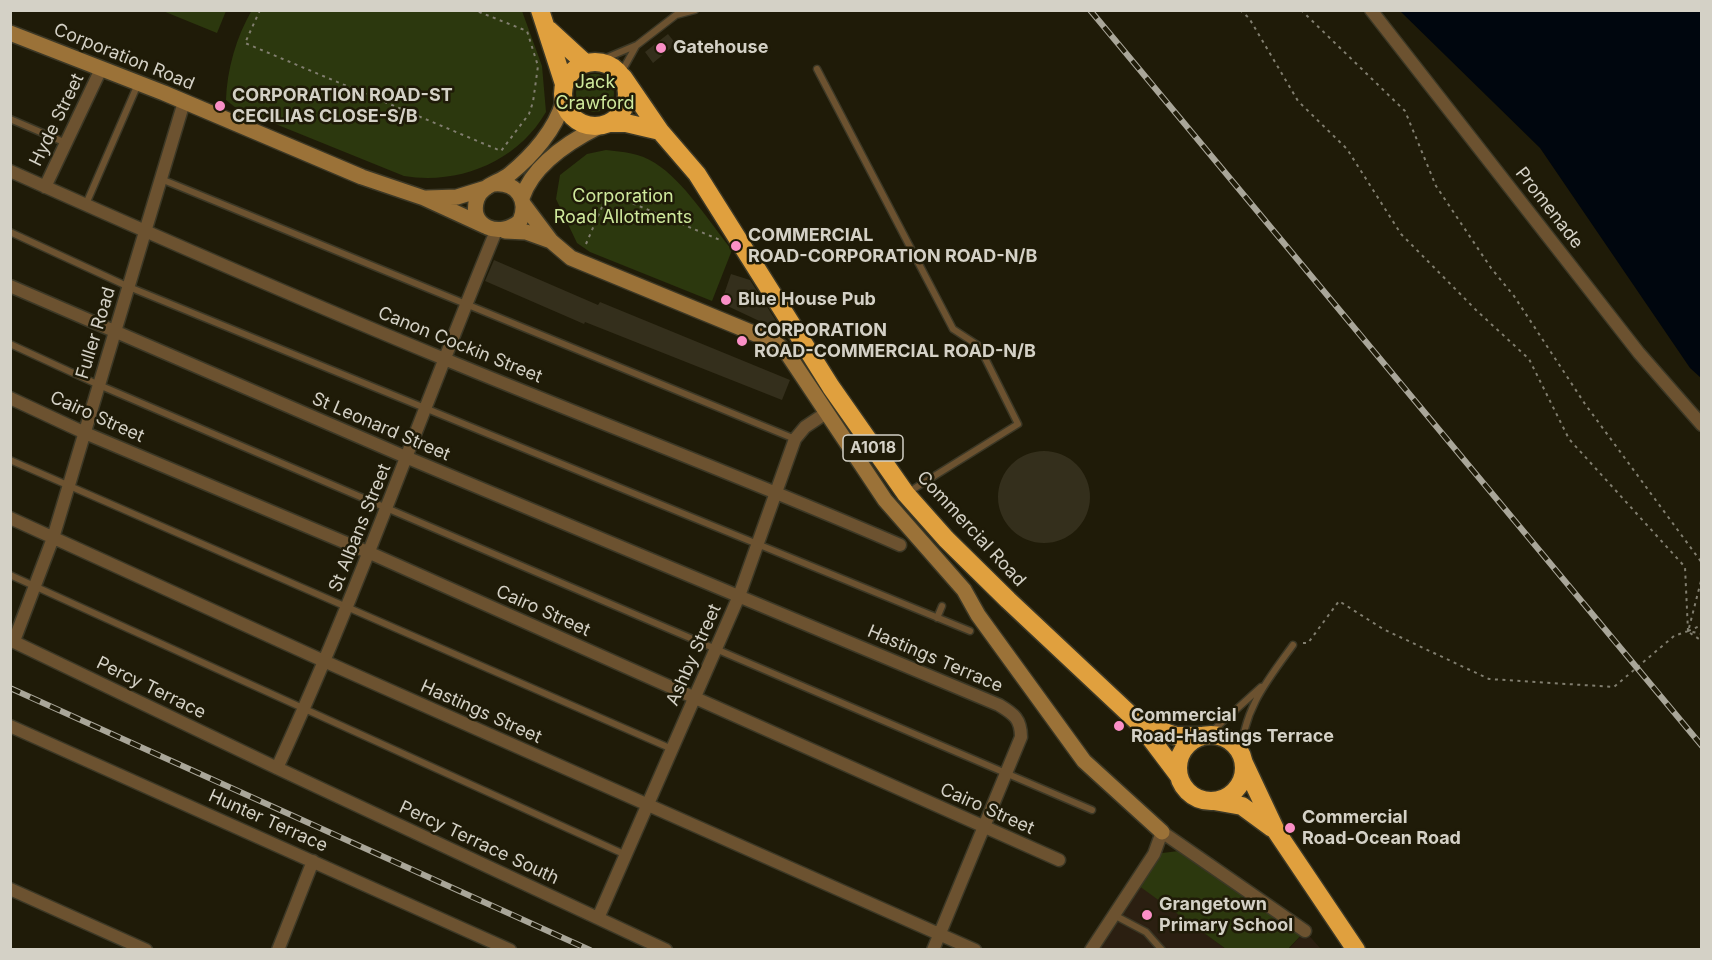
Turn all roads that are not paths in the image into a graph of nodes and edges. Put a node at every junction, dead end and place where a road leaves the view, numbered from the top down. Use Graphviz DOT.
graph roads {
  1 [pos="540,10"];
  2 [pos="695,10"];
  3 [pos="1371,10"];
  4 [pos="675,13"];
  5 [pos="547,29"];
  6 [pos="10,33"];
  7 [pos="637,45"];
  8 [pos="592,62"];
  9 [pos="101,69"];
  10 [pos="817,69"];
  11 [pos="622,75"];
  12 [pos="138,83"];
  13 [pos="564,93"];
  14 [pos="184,102"];
  15 [pos="10,119"];
  16 [pos="605,125"];
  17 [pos="660,131"];
  18 [pos="66,143"];
  19 [pos="10,171"];
  20 [pos="161,179"];
  21 [pos="490,185"];
  22 [pos="45,186"];
  23 [pos="424,198"];
  24 [pos="523,201"];
  25 [pos="86,205"];
  26 [pos="495,229"];
  27 [pos="10,232"];
  28 [pos="145,232"];
  29 [pos="551,241"];
  30 [pos="10,286"];
  31 [pos="129,287"];
  32 [pos="466,303"];
  33 [pos="114,333"];
  34 [pos="10,344"];
  35 [pos="443,358"];
  36 [pos="99,385"];
  37 [pos="10,398"];
  38 [pos="426,408"];
  39 [pos="826,413"];
  40 [pos="1701,425"];
  41 [pos="85,433"];
  42 [pos="795,438"];
  43 [pos="408,458"];
  44 [pos="10,460"];
  45 [pos="68,487"];
  46 [pos="775,490"];
  47 [pos="906,494"];
  48 [pos="388,508"];
  49 [pos="10,518"];
  50 [pos="53,538"];
  51 [pos="756,544"];
  52 [pos="900,545"];
  53 [pos="370,553"];
  54 [pos="10,575"];
  55 [pos="35,586"];
  56 [pos="739,596"];
  57 [pos="942,606"];
  58 [pos="347,609"];
  59 [pos="937,618"];
  60 [pos="970,631"];
  61 [pos="12,640"];
  62 [pos="1293,645"];
  63 [pos="715,650"];
  64 [pos="326,662"];
  65 [pos="1263,685"];
  66 [pos="694,698"];
  67 [pos="304,710"];
  68 [pos="1139,723"];
  69 [pos="10,726"];
  70 [pos="1204,735"];
  71 [pos="672,749"];
  72 [pos="1243,759"];
  73 [pos="277,768"];
  74 [pos="1005,774"];
  75 [pos="1179,776"];
  76 [pos="1206,801"];
  77 [pos="648,805"];
  78 [pos="1092,810"];
  79 [pos="983,827"];
  80 [pos="1276,831"];
  81 [pos="1162,832"];
  82 [pos="626,855"];
  83 [pos="1059,860"];
  84 [pos="314,861"];
  85 [pos="10,889"];
  86 [pos="1114,915"];
  87 [pos="598,918"];
  88 [pos="1305,931"];
  89 [pos="939,935"];
  90 [pos="146,950"];
  91 [pos="278,950"];
  92 [pos="510,950"];
  93 [pos="666,950"];
  94 [pos="933,950"];
  95 [pos="975,950"];
  96 [pos="1091,950"];
  97 [pos="1162,950"];
  98 [pos="1356,950"];
  1 -- 5 [label="highway"];
  2 -- 4 [label="lane"];
  3 -- 40 [label="street, Promenade"];
  4 -- 7 [label="lane"];
  5 -- 8 [label="highway"];
  5 -- 13 [label="highway"];
  6 -- 9 [label="street, Corporation Road"];
  7 -- 8 [label="lane"];
  7 -- 11 [label="lane"];
  8 -- 11 [label="highway"];
  8 -- 13 [label="highway"];
  9 -- 12 [label="street, Corporation Road"];
  9 -- 18 [label="street, Hyde Street"];
  10 -- 47 [label="lane"];
  11 -- 16 [label="highway"];
  11 -- 17 [label="highway, Commercial Road / A1018"];
  12 -- 14 [label="street, Corporation Road"];
  12 -- 25 [label="lane"];
  13 -- 16 [label="highway"];
  13 -- 21 [label="street, Corporation Road"];
  14 -- 20 [label="street, Fuller Road"];
  14 -- 23 [label="street, Corporation Road"];
  15 -- 18 [label="lane"];
  16 -- 17 [label="highway"];
  16 -- 24 [label="street"];
  17 -- 47 [label="highway, Commercial Road / A1018"];
  18 -- 22 [label="street, Hyde Street"];
  19 -- 22 [label="street, Canon Cockin Street"];
  20 -- 28 [label="street, Fuller Road"];
  20 -- 32 [label="lane"];
  21 -- 23 [label="street, Corporation Road"];
  21 -- 24 [label="street, Corporation Road"];
  21 -- 26 [label="street"];
  22 -- 25 [label="street, Canon Cockin Street"];
  23 -- 26 [label="street, Corporation Road"];
  24 -- 26 [label="street"];
  24 -- 29 [label="street, Corporation Road"];
  25 -- 28 [label="street, Canon Cockin Street"];
  26 -- 29 [label="street, Corporation Road"];
  26 -- 32 [label="street, St Albans Street"];
  27 -- 31 [label="lane"];
  28 -- 31 [label="street, Fuller Road"];
  28 -- 35 [label="street, Canon Cockin Street"];
  29 -- 39 [label="street, Corporation Road"];
  30 -- 33 [label="street, St Leonard Street"];
  31 -- 33 [label="street, Fuller Road"];
  31 -- 38 [label="lane"];
  32 -- 35 [label="street, St Albans Street"];
  32 -- 42 [label="lane"];
  33 -- 36 [label="street, Fuller Road"];
  33 -- 43 [label="street, St Leonard Street"];
  34 -- 36 [label="lane"];
  35 -- 38 [label="street, St Albans Street"];
  35 -- 46 [label="street, Canon Cockin Street"];
  36 -- 41 [label="street, Fuller Road"];
  36 -- 48 [label="lane"];
  37 -- 41 [label="street, Cairo Street"];
  38 -- 43 [label="street, St Albans Street"];
  38 -- 51 [label="lane"];
  39 -- 42 [label="street, Ashby Street"];
  39 -- 81 [label="street"];
  41 -- 45 [label="street, Fuller Road"];
  41 -- 53 [label="street, Cairo Street"];
  42 -- 46 [label="street, Ashby Street"];
  43 -- 48 [label="street, St Albans Street"];
  43 -- 56 [label="street, St Leonard Street"];
  44 -- 45 [label="lane"];
  45 -- 50 [label="street, Fuller Road"];
  45 -- 58 [label="lane"];
  46 -- 51 [label="street, Ashby Street"];
  46 -- 52 [label="street, Canon Cockin Street"];
  47 -- 68 [label="highway, Commercial Road / A1018"];
  48 -- 53 [label="street, St Albans Street"];
  48 -- 63 [label="lane"];
  49 -- 50 [label="street, Hastings Street"];
  50 -- 55 [label="street, Fuller Road"];
  50 -- 64 [label="street, Hastings Street"];
  51 -- 56 [label="street, Ashby Street"];
  51 -- 59 [label="lane"];
  53 -- 58 [label="street, St Albans Street"];
  53 -- 66 [label="street, Cairo Street"];
  54 -- 55 [label="lane"];
  55 -- 61 [label="street, Fuller Road"];
  55 -- 67 [label="lane"];
  56 -- 63 [label="street, Ashby Street"];
  56 -- 74 [label="street, Hastings Terrace"];
  57 -- 59 [label="lane"];
  58 -- 64 [label="street, St Albans Street"];
  58 -- 71 [label="lane"];
  59 -- 60 [label="lane"];
  61 -- 73 [label="street, Percy Terrace"];
  62 -- 65 [label="lane"];
  63 -- 66 [label="street, Ashby Street"];
  63 -- 74 [label="lane"];
  64 -- 67 [label="street, St Albans Street"];
  64 -- 77 [label="street, Hastings Street"];
  65 -- 70 [label="lane"];
  65 -- 72 [label="lane"];
  66 -- 71 [label="street, Ashby Street"];
  66 -- 79 [label="street, Cairo Street"];
  67 -- 73 [label="street, St Albans Street"];
  67 -- 82 [label="lane"];
  68 -- 70 [label="highway, Commercial Road / A1018"];
  68 -- 75 [label="highway, Commercial Road / A1018"];
  69 -- 84 [label="street, Hunter Terrace"];
  70 -- 72 [label="highway"];
  70 -- 75 [label="highway"];
  71 -- 77 [label="street, Ashby Street"];
  72 -- 76 [label="highway"];
  72 -- 80 [label="highway"];
  73 -- 87 [label="street, Percy Terrace South"];
  74 -- 78 [label="lane"];
  74 -- 79 [label="street, Hastings Terrace"];
  75 -- 76 [label="highway"];
  76 -- 80 [label="highway"];
  77 -- 82 [label="street, Ashby Street"];
  77 -- 89 [label="street, Hastings Street"];
  79 -- 83 [label="street, Cairo Street"];
  79 -- 89 [label="street, Hastings Terrace"];
  80 -- 98 [label="highway"];
  81 -- 86 [label="street"];
  81 -- 88 [label="street"];
  82 -- 87 [label="street, Ashby Street"];
  84 -- 91 [label="street"];
  84 -- 92 [label="street, Hunter Terrace"];
  85 -- 90 [label="street"];
  86 -- 96 [label="street"];
  86 -- 97 [label="lane"];
  87 -- 93 [label="street, Percy Terrace South"];
  89 -- 94 [label="street, Hastings Terrace"];
  89 -- 95 [label="street, Hastings Street"];
}
